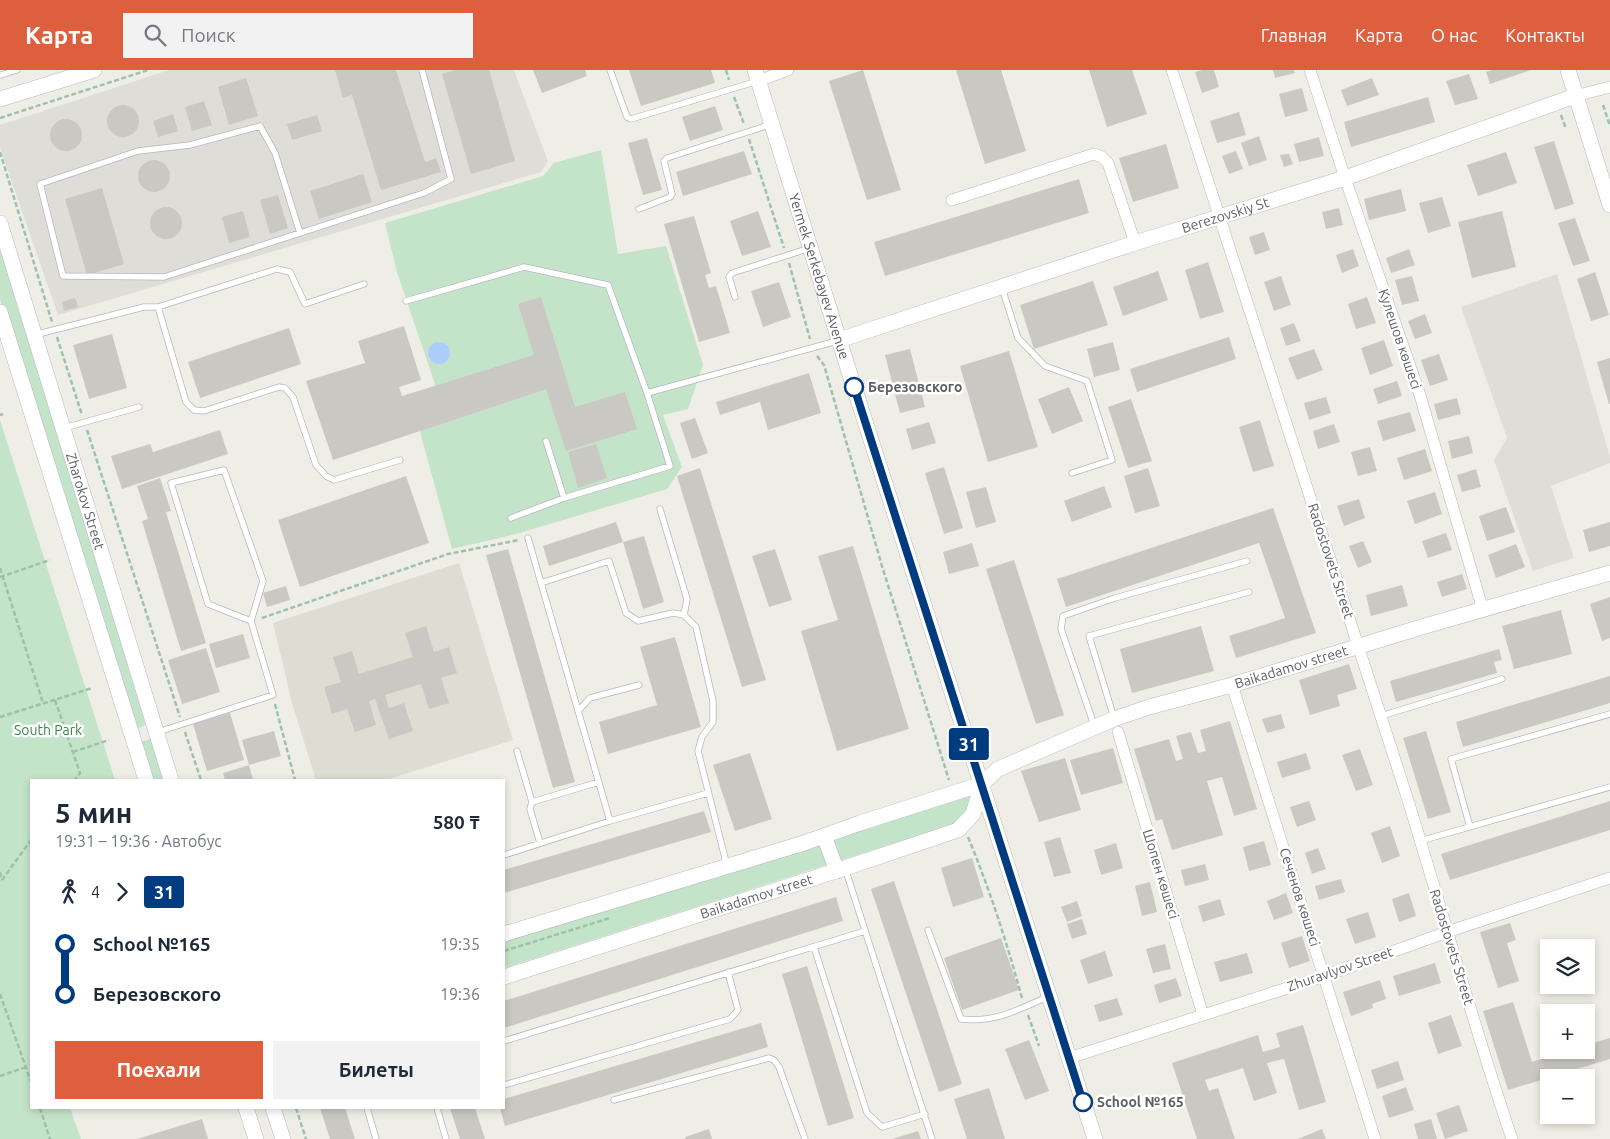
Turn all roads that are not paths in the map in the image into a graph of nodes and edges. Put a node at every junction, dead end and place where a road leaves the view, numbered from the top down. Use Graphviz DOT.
graph roads {
  1 [pos="16,70"];
  2 [pos="94,70"];
  3 [pos="422,70"];
  4 [pos="610,70"];
  5 [pos="788,70"];
  6 [pos="1172,70"];
  7 [pos="1310,70"];
  8 [pos="1568,70"];
  9 [pos="1,75"];
  10 [pos="756,76"];
  11 [pos="1610,87"];
  12 [pos="1575,96"];
  13 [pos="0,99"];
  14 [pos="772,124"];
  15 [pos="1345,178"];
  16 [pos="952,200"];
  17 [pos="1610,205"];
  18 [pos="639,209"];
  19 [pos="1220,217"];
  20 [pos="0,223"];
  21 [pos="300,233"];
  22 [pos="1135,243"];
  23 [pos="810,248"];
  24 [pos="364,284"];
  25 [pos="1002,288"];
  26 [pos="735,297"];
  27 [pos="406,301"];
  28 [pos="158,307"];
  29 [pos="0,312"];
  30 [pos="34,335"];
  31 [pos="839,340"];
  32 [pos="647,393"];
  33 [pos="139,407"];
  34 [pos="63,428"];
  35 [pos="546,441"];
  36 [pos="400,460"];
  37 [pos="1072,473"];
  38 [pos="564,498"];
  39 [pos="660,509"];
  40 [pos="511,518"];
  41 [pos="528,538"];
  42 [pos="1247,562"];
  43 [pos="1610,573"];
  44 [pos="541,583"];
  45 [pos="1249,592"];
  46 [pos="1483,610"];
  47 [pos="684,615"];
  48 [pos="251,621"];
  49 [pos="1359,646"];
  50 [pos="1502,679"];
  51 [pos="639,685"];
  52 [pos="1232,685"];
  53 [pos="578,711"];
  54 [pos="1610,714"];
  55 [pos="1381,716"];
  56 [pos="1116,726"];
  57 [pos="1095,727"];
  58 [pos="156,733"];
  59 [pos="134,739"];
  60 [pos="517,751"];
  61 [pos="146,779"];
  62 [pos="171,779"];
  63 [pos="599,782"];
  64 [pos="982,784"];
  65 [pos="1610,787"];
  66 [pos="708,793"];
  67 [pos="532,802"];
  68 [pos="610,821"];
  69 [pos="1470,826"];
  70 [pos="824,836"];
  71 [pos="1420,841"];
  72 [pos="540,844"];
  73 [pos="505,855"];
  74 [pos="726,866"];
  75 [pos="841,870"];
  76 [pos="1610,878"];
  77 [pos="865,930"];
  78 [pos="928,930"];
  79 [pos="1447,932"];
  80 [pos="505,934"];
  81 [pos="814,947"];
  82 [pos="728,972"];
  83 [pos="1325,976"];
  84 [pos="505,977"];
  85 [pos="1049,996"];
  86 [pos="1203,1015"];
  87 [pos="505,1041"];
  88 [pos="1069,1058"];
  89 [pos="505,1085"];
  90 [pos="614,1100"];
  91 [pos="246,1109"];
  92 [pos="273,1109"];
  93 [pos="367,1109"];
  94 [pos="437,1109"];
  95 [pos="925,1114"];
  96 [pos="256,1139"];
  97 [pos="283,1139"];
  98 [pos="376,1139"];
  99 [pos="446,1139"];
  100 [pos="805,1139"];
  101 [pos="932,1139"];
  102 [pos="1095,1139"];
  103 [pos="1375,1139"];
  104 [pos="1512,1139"];
  1 -- 9 [label="lane"];
  2 -- 13 [label="street"];
  3 -- 21 [label="lane"];
  4 -- 10 [label="lane"];
  5 -- 10 [label="street"];
  6 -- 19 [label="street, Radostovets Street"];
  7 -- 15 [label="street, Кулешов көшесі"];
  8 -- 12 [label="street"];
  10 -- 14 [label="street, Yermek Serkebayev Avenue"];
  11 -- 12 [label="street, Berezovskiy St"];
  12 -- 15 [label="street, Berezovskiy St"];
  12 -- 17 [label="street"];
  14 -- 18 [label="lane"];
  14 -- 23 [label="street, Yermek Serkebayev Avenue"];
  15 -- 19 [label="street, Berezovskiy St"];
  15 -- 46 [label="street, Кулешов көшесі"];
  16 -- 22 [label="street"];
  19 -- 22 [label="street, Berezovskiy St"];
  19 -- 49 [label="street, Radostovets Street"];
  20 -- 30 [label="street, Zharokov Street"];
  21 -- 21 [label="lane"];
  22 -- 25 [label="street, Berezovskiy St"];
  23 -- 26 [label="lane"];
  23 -- 31 [label="street, Yermek Serkebayev Avenue"];
  24 -- 28 [label="lane"];
  25 -- 31 [label="street, Berezovskiy St"];
  25 -- 37 [label="lane"];
  27 -- 32 [label="lane"];
  28 -- 30 [label="lane"];
  28 -- 36 [label="lane"];
  29 -- 59 [label="street, Zharokov Street"];
  30 -- 34 [label="street, Zharokov Street"];
  31 -- 32 [label="lane"];
  31 -- 64 [label="street, Yermek Serkebayev Avenue"];
  32 -- 38 [label="lane"];
  33 -- 34 [label="lane"];
  34 -- 58 [label="street, Zharokov Street"];
  35 -- 38 [label="lane"];
  38 -- 40 [label="lane"];
  39 -- 47 [label="lane"];
  41 -- 44 [label="lane"];
  42 -- 57 [label="lane"];
  43 -- 46 [label="street, Baikadamov street"];
  44 -- 47 [label="lane"];
  44 -- 53 [label="lane"];
  45 -- 56 [label="lane"];
  46 -- 49 [label="street, Baikadamov street"];
  47 -- 66 [label="lane"];
  48 -- 48 [label="lane"];
  48 -- 58 [label="lane"];
  49 -- 52 [label="street, Baikadamov street"];
  49 -- 55 [label="street, Radostovets Street"];
  50 -- 55 [label="lane"];
  51 -- 53 [label="lane"];
  52 -- 56 [label="street, Baikadamov street"];
  52 -- 83 [label="street, Сеченов көшесі"];
  53 -- 63 [label="lane"];
  54 -- 69 [label="lane"];
  55 -- 71 [label="street, Radostovets Street"];
  56 -- 57 [label="street, Baikadamov street"];
  56 -- 86 [label="street, Шопен көшесі"];
  57 -- 64 [label="street, Baikadamov street"];
  58 -- 59 [label="street"];
  58 -- 62 [label="street, Zharokov Street"];
  59 -- 61 [label="street, Zharokov Street"];
  60 -- 67 [label="lane"];
  63 -- 67 [label="lane"];
  63 -- 68 [label="lane"];
  64 -- 70 [label="street, Baikadamov street"];
  64 -- 75 [label="street, Baikadamov street"];
  64 -- 85 [label="street, Yermek Serkebayev Avenue"];
  65 -- 69 [label="lane"];
  66 -- 68 [label="lane"];
  66 -- 74 [label="lane"];
  67 -- 72 [label="lane"];
  68 -- 72 [label="lane"];
  69 -- 71 [label="lane"];
  70 -- 74 [label="street, Baikadamov street"];
  70 -- 75 [label="street"];
  71 -- 79 [label="street, Radostovets Street"];
  72 -- 73 [label="lane"];
  74 -- 80 [label="street, Baikadamov street"];
  75 -- 77 [label="lane"];
  75 -- 84 [label="street, Baikadamov street"];
  76 -- 79 [label="street, Zhuravlyov Street"];
  77 -- 81 [label="lane"];
  77 -- 95 [label="lane"];
  78 -- 85 [label="lane"];
  79 -- 83 [label="street, Zhuravlyov Street"];
  79 -- 104 [label="street, Radostovets Street"];
  81 -- 82 [label="lane"];
  81 -- 95 [label="lane"];
  82 -- 87 [label="lane"];
  82 -- 89 [label="lane"];
  83 -- 86 [label="street, Zhuravlyov Street"];
  83 -- 103 [label="street, Сеченов көшесі"];
  85 -- 88 [label="street, Yermek Serkebayev Avenue"];
  86 -- 88 [label="street, Zhuravlyov Street"];
  88 -- 102 [label="street, Yermek Serkebayev Avenue"];
  90 -- 100 [label="lane"];
  91 -- 96 [label="street"];
  92 -- 97 [label="street"];
  93 -- 98 [label="lane"];
  94 -- 99 [label="lane"];
  95 -- 101 [label="lane"];
}
